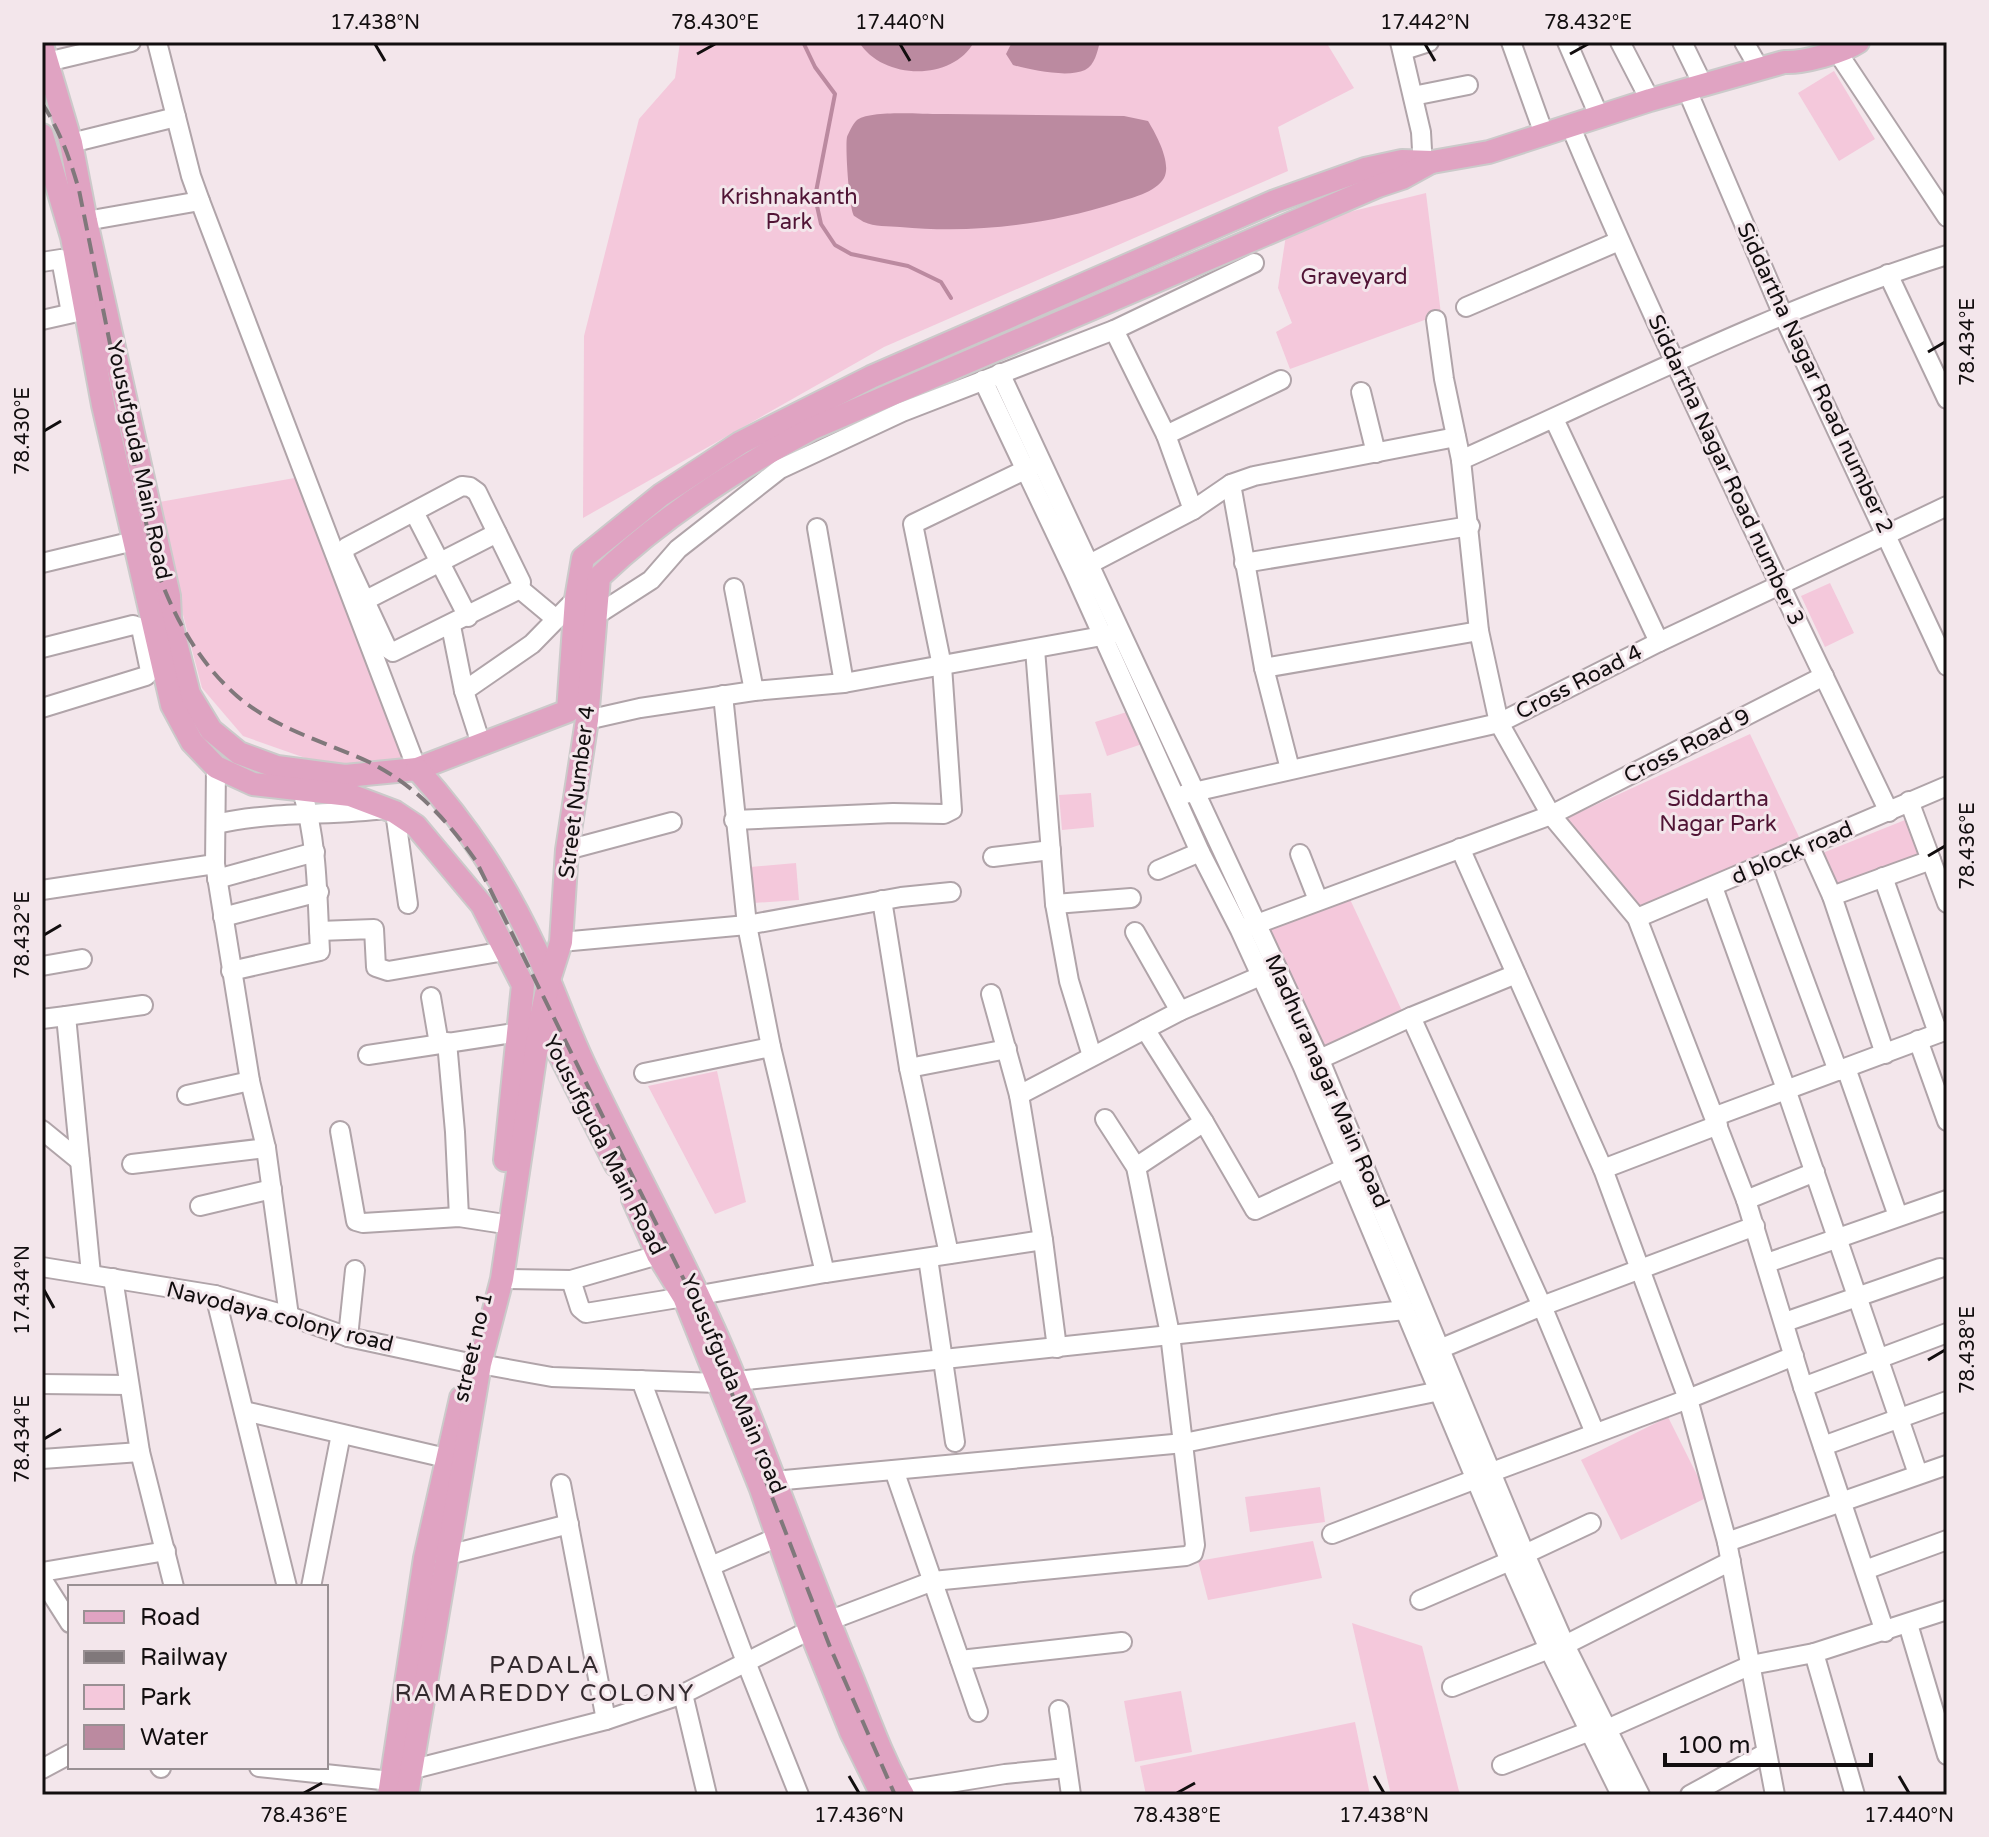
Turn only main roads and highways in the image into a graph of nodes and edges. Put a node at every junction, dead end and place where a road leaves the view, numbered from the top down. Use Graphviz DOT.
graph roads {
  1 [pos="1858,42"];
  2 [pos="1838,46"];
  3 [pos="45,54"];
  4 [pos="42,135"];
  5 [pos="1426,163"];
  6 [pos="48,179"];
  7 [pos="581,562"];
  8 [pos="599,577"];
  9 [pos="589,605"];
  10 [pos="163,658"];
  11 [pos="417,769"];
  12 [pos="348,785"];
  13 [pos="549,980"];
  14 [pos="523,985"];
  15 [pos="541,1018"];
  16 [pos="500,1238"];
  17 [pos="692,1296"];
  18 [pos="475,1364"];
  19 [pos="727,1382"];
  20 [pos="819,1626"];
  21 [pos="398,1782"];
  22 [pos="895,1794"];
  1 -- 2 [label="main road"];
  2 -- 5 [label="main road"];
  3 -- 10 [label="main road, Yousufguda Main Road"];
  4 -- 6 [label="main road, Yousufguda Main Road"];
  5 -- 7 [label="main road"];
  5 -- 8 [label="main road"];
  6 -- 10 [label="main road, Yousufguda Main Road"];
  7 -- 8 [label="main road"];
  7 -- 9 [label="main road"];
  8 -- 9 [label="main road"];
  9 -- 11 [label="main road"];
  9 -- 13 [label="main road, Street Number 4"];
  10 -- 12 [label="main road, Yousufguda Main Road"];
  10 -- 12 [label="main road, Yousufguda Main Road"];
  11 -- 12 [label="main road"];
  11 -- 13 [label="main road"];
  12 -- 14 [label="main road"];
  13 -- 15 [label="main road, Street Number 4"];
  13 -- 17 [label="main road, Yousufguda Main road"];
  14 -- 15 [label="main road, Yousufguda Main Road"];
  14 -- 16 [label="main road, street no 1"];
  15 -- 16 [label="main road, street no 1"];
  15 -- 17 [label="main road, Yousufguda Main Road"];
  16 -- 18 [label="main road, street no 1"];
  16 -- 18 [label="main road, street no 1"];
  17 -- 19 [label="main road, Yousufguda Main Road"];
  18 -- 21 [label="main road, street no 1"];
  18 -- 21 [label="main road, street no 1"];
  19 -- 20 [label="main road, Yousufguda Main Road"];
  19 -- 20 [label="main road, Yousufguda Main road"];
  20 -- 22 [label="main road, Yousufguda Main Road"];
}
